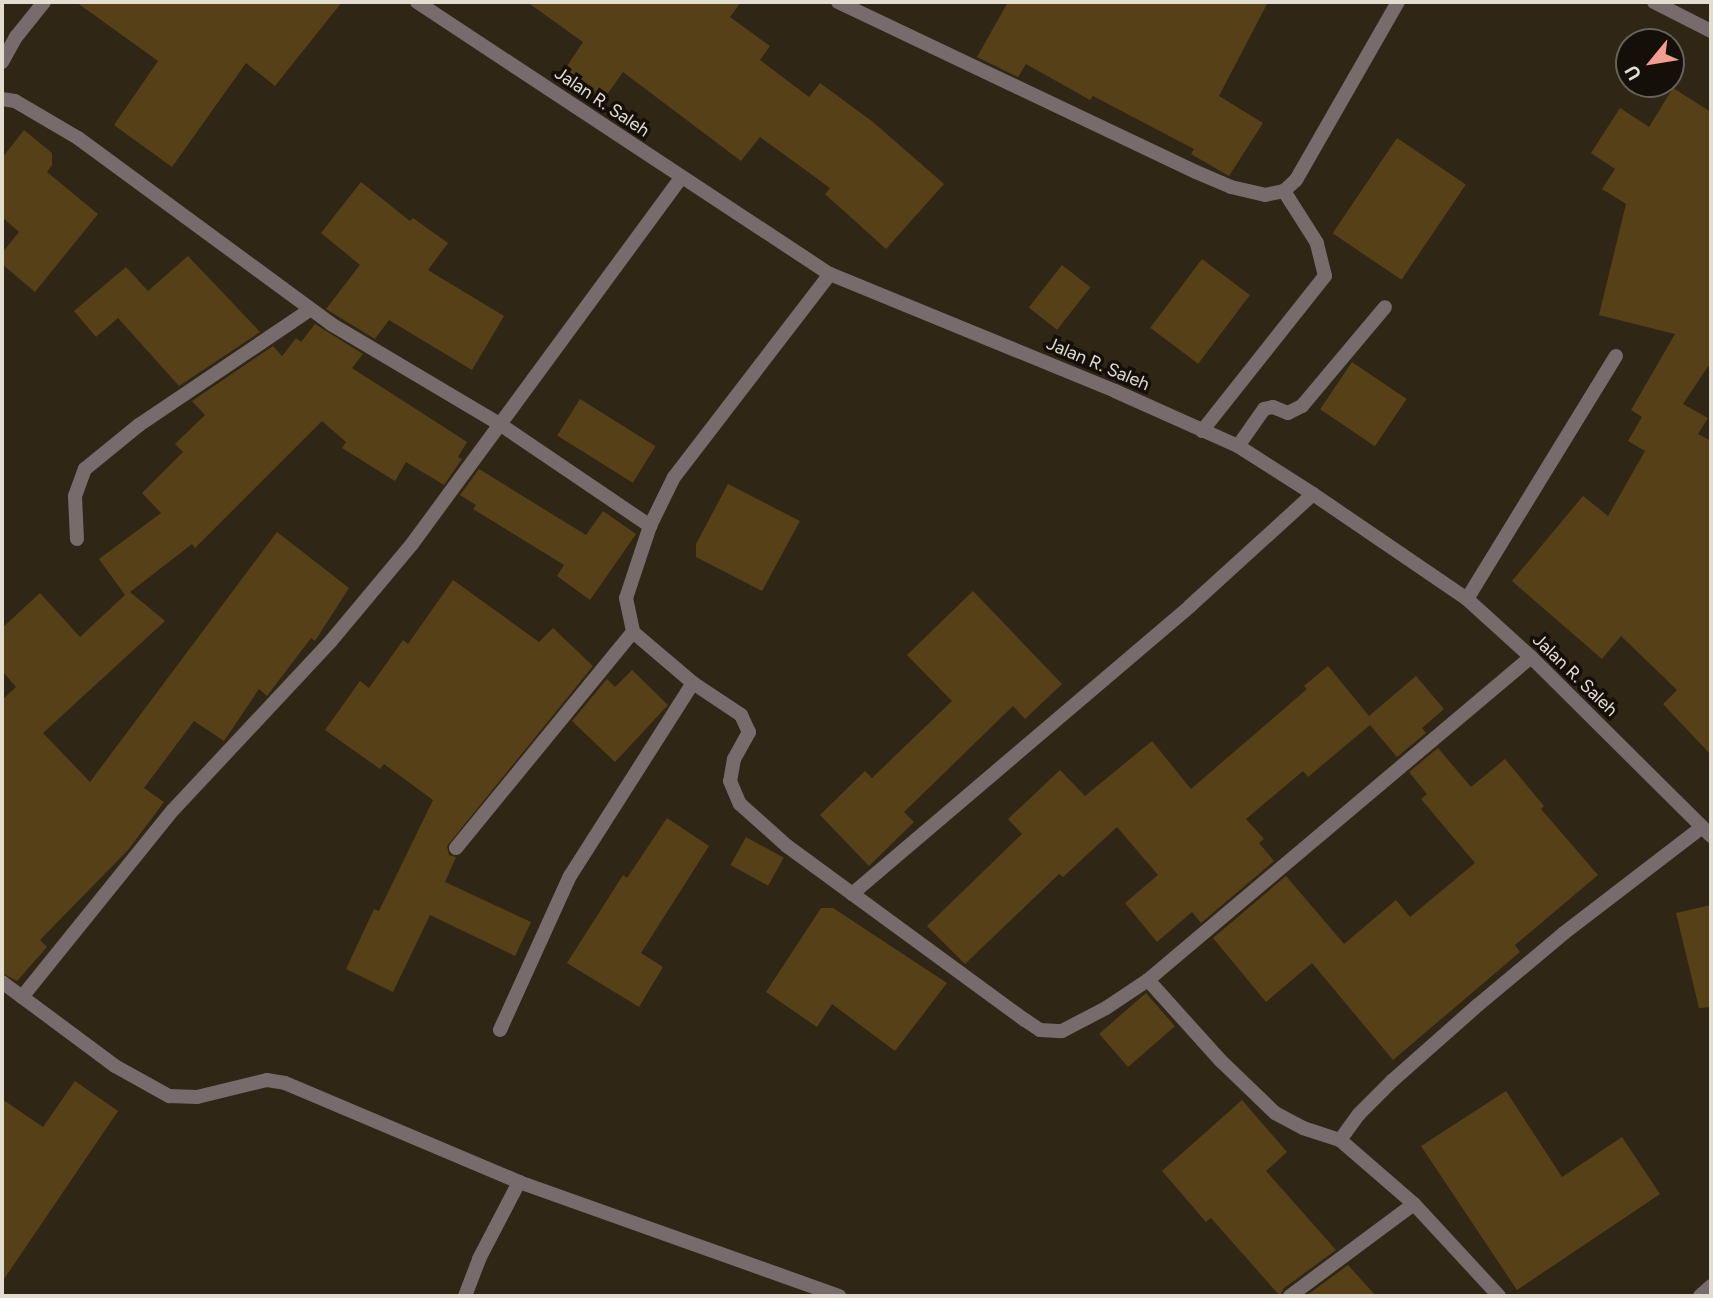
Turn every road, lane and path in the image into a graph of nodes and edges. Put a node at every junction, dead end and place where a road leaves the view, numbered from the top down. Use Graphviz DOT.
graph roads {
  1 [pos="44,2"];
  2 [pos="416,2"];
  3 [pos="838,2"];
  4 [pos="1398,2"];
  5 [pos="1654,2"];
  6 [pos="1711,31"];
  7 [pos="2,62"];
  8 [pos="2,99"];
  9 [pos="681,178"];
  10 [pos="1284,191"];
  11 [pos="830,274"];
  12 [pos="1385,307"];
  13 [pos="311,309"];
  14 [pos="1616,356"];
  15 [pos="498,423"];
  16 [pos="1202,430"];
  17 [pos="1238,446"];
  18 [pos="1313,494"];
  19 [pos="650,526"];
  20 [pos="77,539"];
  21 [pos="1467,599"];
  22 [pos="633,632"];
  23 [pos="1531,657"];
  24 [pos="693,682"];
  25 [pos="1707,831"];
  26 [pos="457,848"];
  27 [pos="852,894"];
  28 [pos="1148,980"];
  29 [pos="2,982"];
  30 [pos="22,997"];
  31 [pos="500,1030"];
  32 [pos="1340,1140"];
  33 [pos="519,1182"];
  34 [pos="1414,1204"];
  35 [pos="1711,1286"];
  36 [pos="465,1296"];
  37 [pos="839,1296"];
  38 [pos="1290,1296"];
  39 [pos="1499,1296"];
  40 [pos="1700,1296"];
  1 -- 7 [label="street"];
  2 -- 9 [label="street, Jalan R. Saleh"];
  3 -- 10 [label="street"];
  4 -- 10 [label="street"];
  5 -- 6 [label="street"];
  8 -- 13 [label="street"];
  9 -- 11 [label="street, Jalan R. Saleh"];
  9 -- 15 [label="street"];
  10 -- 16 [label="street"];
  11 -- 16 [label="street, Jalan R. Saleh"];
  11 -- 19 [label="street"];
  12 -- 17 [label="street"];
  13 -- 15 [label="street"];
  13 -- 20 [label="street"];
  14 -- 21 [label="street"];
  15 -- 19 [label="street"];
  15 -- 30 [label="street"];
  16 -- 17 [label="street, Jalan R. Saleh"];
  17 -- 18 [label="street, Jalan R. Saleh"];
  18 -- 21 [label="street, Jalan R. Saleh"];
  18 -- 27 [label="street"];
  19 -- 22 [label="street"];
  21 -- 23 [label="street, Jalan R. Saleh"];
  22 -- 24 [label="street"];
  22 -- 26 [label="street"];
  23 -- 25 [label="street, Jalan R. Saleh"];
  23 -- 28 [label="street"];
  24 -- 27 [label="street"];
  24 -- 31 [label="street"];
  25 -- 32 [label="street"];
  27 -- 28 [label="street"];
  28 -- 32 [label="street"];
  29 -- 30 [label="street"];
  30 -- 33 [label="street"];
  32 -- 34 [label="street"];
  33 -- 36 [label="street"];
  33 -- 37 [label="street"];
  34 -- 38 [label="street"];
  34 -- 39 [label="street"];
  35 -- 40 [label="street"];
}
